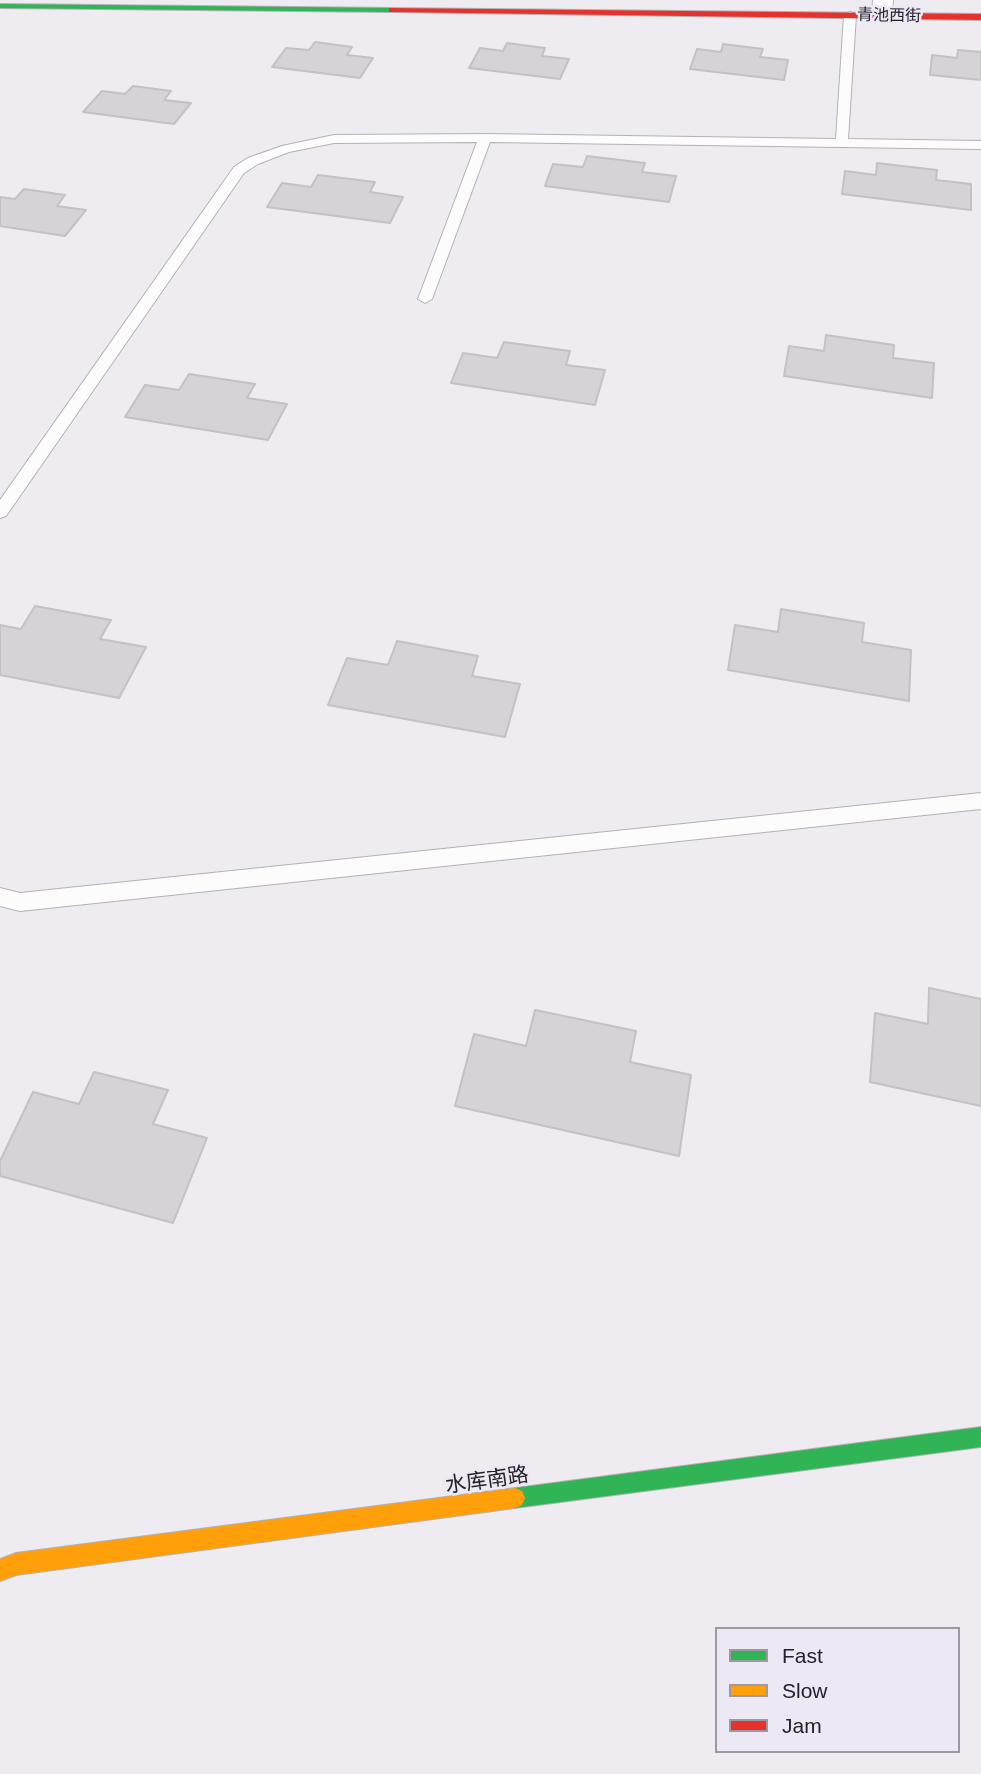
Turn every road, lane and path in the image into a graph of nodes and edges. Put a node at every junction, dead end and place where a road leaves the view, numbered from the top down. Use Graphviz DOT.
graph roads {
  1 [pos="8,7"];
  2 [pos="883,8"];
  3 [pos="850,15"];
  4 [pos="981,17"];
  5 [pos="485,138"];
  6 [pos="842,144"];
  7 [pos="981,145"];
  8 [pos="425,299"];
  9 [pos="6,494"];
  10 [pos="0,512"];
  11 [pos="981,801"];
  12 [pos="0,897"];
  13 [pos="981,1437"];
  14 [pos="0,1570"];
  1 -- 3 [label="street, 青池西街"];
  2 -- 3 [label="street, 青池西街"];
  2 -- 4 [label="street, 青池西街"];
  3 -- 6 [label="lane"];
  5 -- 6 [label="lane"];
  5 -- 8 [label="lane"];
  5 -- 9 [label="lane"];
  6 -- 7 [label="lane"];
  9 -- 10 [label="lane"];
  11 -- 12 [label="lane"];
  13 -- 14 [label="street, 水库南路"];
}
